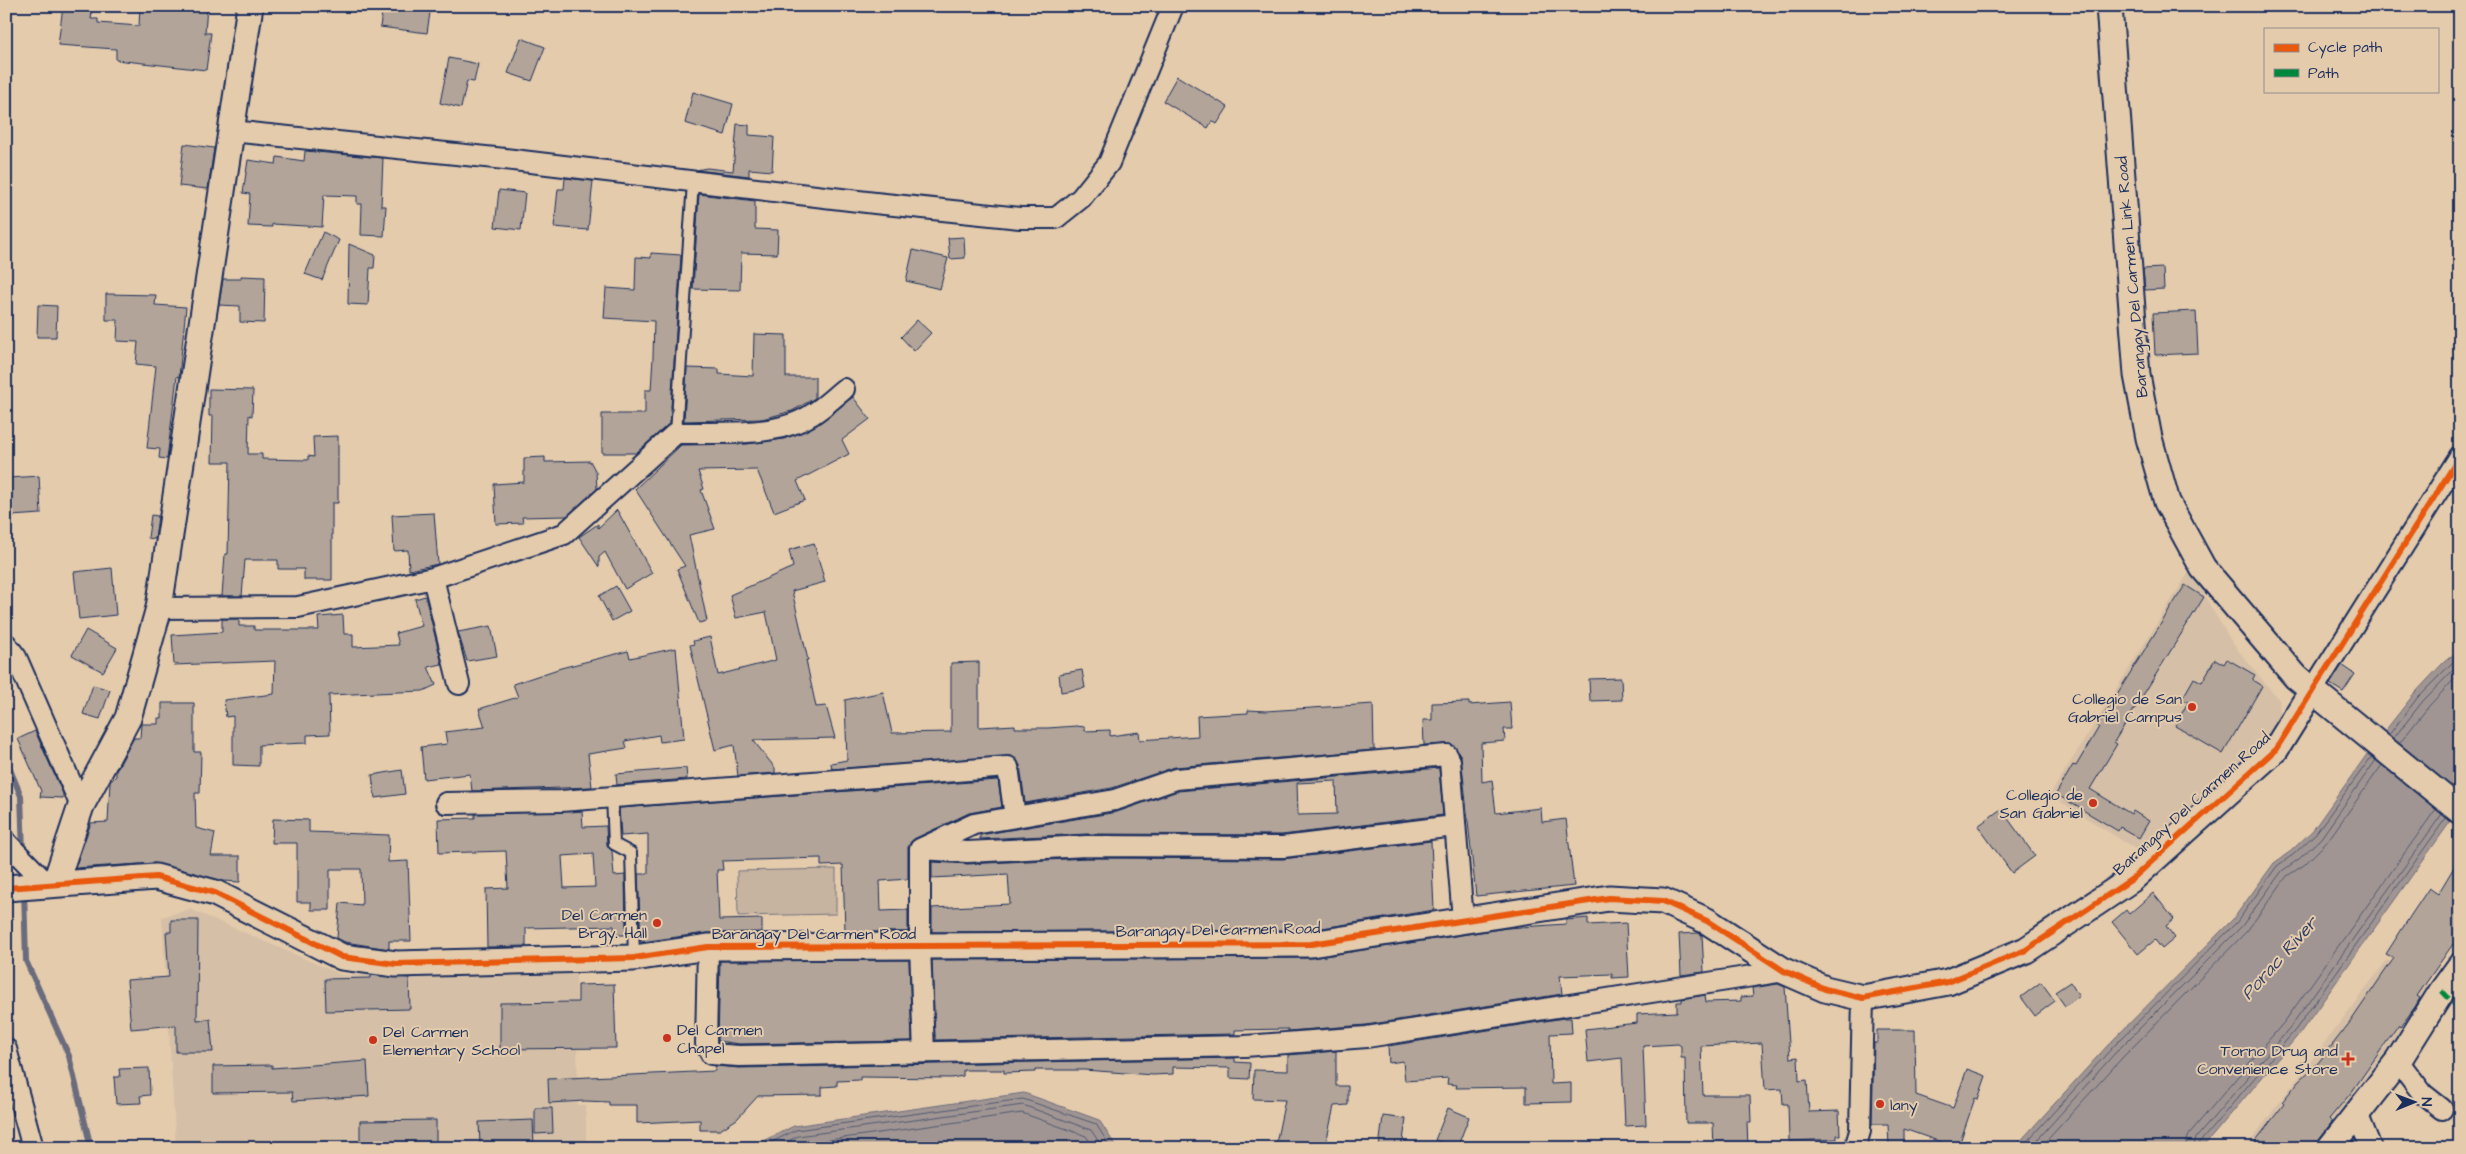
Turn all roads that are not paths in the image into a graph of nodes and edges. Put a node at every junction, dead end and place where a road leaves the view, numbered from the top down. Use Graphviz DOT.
graph roads {
  1 [pos="250,6"];
  2 [pos="1173,6"];
  3 [pos="2109,6"];
  4 [pos="231,131"];
  5 [pos="693,182"];
  6 [pos="844,389"];
  7 [pos="676,433"];
  8 [pos="2460,456"];
  9 [pos="433,578"];
  10 [pos="159,608"];
  11 [pos="6,644"];
  12 [pos="459,684"];
  13 [pos="2312,691"];
  14 [pos="612,796"];
  15 [pos="446,803"];
  16 [pos="81,806"];
  17 [pos="2460,811"];
  18 [pos="1016,817"];
  19 [pos="1454,826"];
  20 [pos="8,844"];
  21 [pos="920,849"];
  22 [pos="43,880"];
  23 [pos="6,888"];
  24 [pos="1463,920"];
  25 [pos="920,946"];
  26 [pos="708,947"];
  27 [pos="634,958"];
  28 [pos="2460,966"];
  29 [pos="1784,971"];
  30 [pos="1863,998"];
  31 [pos="6,1049"];
  32 [pos="924,1053"];
  33 [pos="2398,1061"];
  34 [pos="2442,1109"];
  35 [pos="2357,1113"];
  36 [pos="33,1148"];
  37 [pos="1855,1148"];
  38 [pos="2330,1148"];
  39 [pos="2371,1148"];
  1 -- 4 [label="street"];
  2 -- 5 [label="street"];
  3 -- 13 [label="street, Barangay Del Carmen Link Road"];
  4 -- 5 [label="street"];
  4 -- 10 [label="street"];
  5 -- 7 [label="lane"];
  6 -- 7 [label="street"];
  7 -- 9 [label="street"];
  8 -- 13 [label="street"];
  9 -- 10 [label="street"];
  9 -- 12 [label="street"];
  10 -- 16 [label="street"];
  11 -- 16 [label="street"];
  13 -- 17 [label="street, Barangay Del Carmen Link Road"];
  13 -- 30 [label="street, Barangay Del Carmen Road"];
  14 -- 15 [label="street"];
  14 -- 18 [label="street"];
  14 -- 27 [label="lane"];
  16 -- 22 [label="street"];
  18 -- 19 [label="street"];
  18 -- 21 [label="street"];
  19 -- 21 [label="street"];
  19 -- 24 [label="street"];
  20 -- 22 [label="street"];
  21 -- 25 [label="street"];
  22 -- 23 [label="street, Barangay Del Carmen Road"];
  22 -- 27 [label="street, Barangay Del Carmen Road"];
  24 -- 25 [label="street, Barangay Del Carmen Road"];
  24 -- 29 [label="street, Barangay Del Carmen Road"];
  25 -- 26 [label="street, Barangay Del Carmen Road"];
  25 -- 32 [label="street"];
  26 -- 27 [label="street, Barangay Del Carmen Road"];
  26 -- 32 [label="street"];
  28 -- 33 [label="street"];
  29 -- 30 [label="street, Barangay Del Carmen Road"];
  29 -- 32 [label="street"];
  30 -- 37 [label="street"];
  31 -- 36 [label="street"];
  33 -- 34 [label="street"];
  33 -- 35 [label="street"];
  35 -- 38 [label="street"];
  35 -- 39 [label="street"];
}
